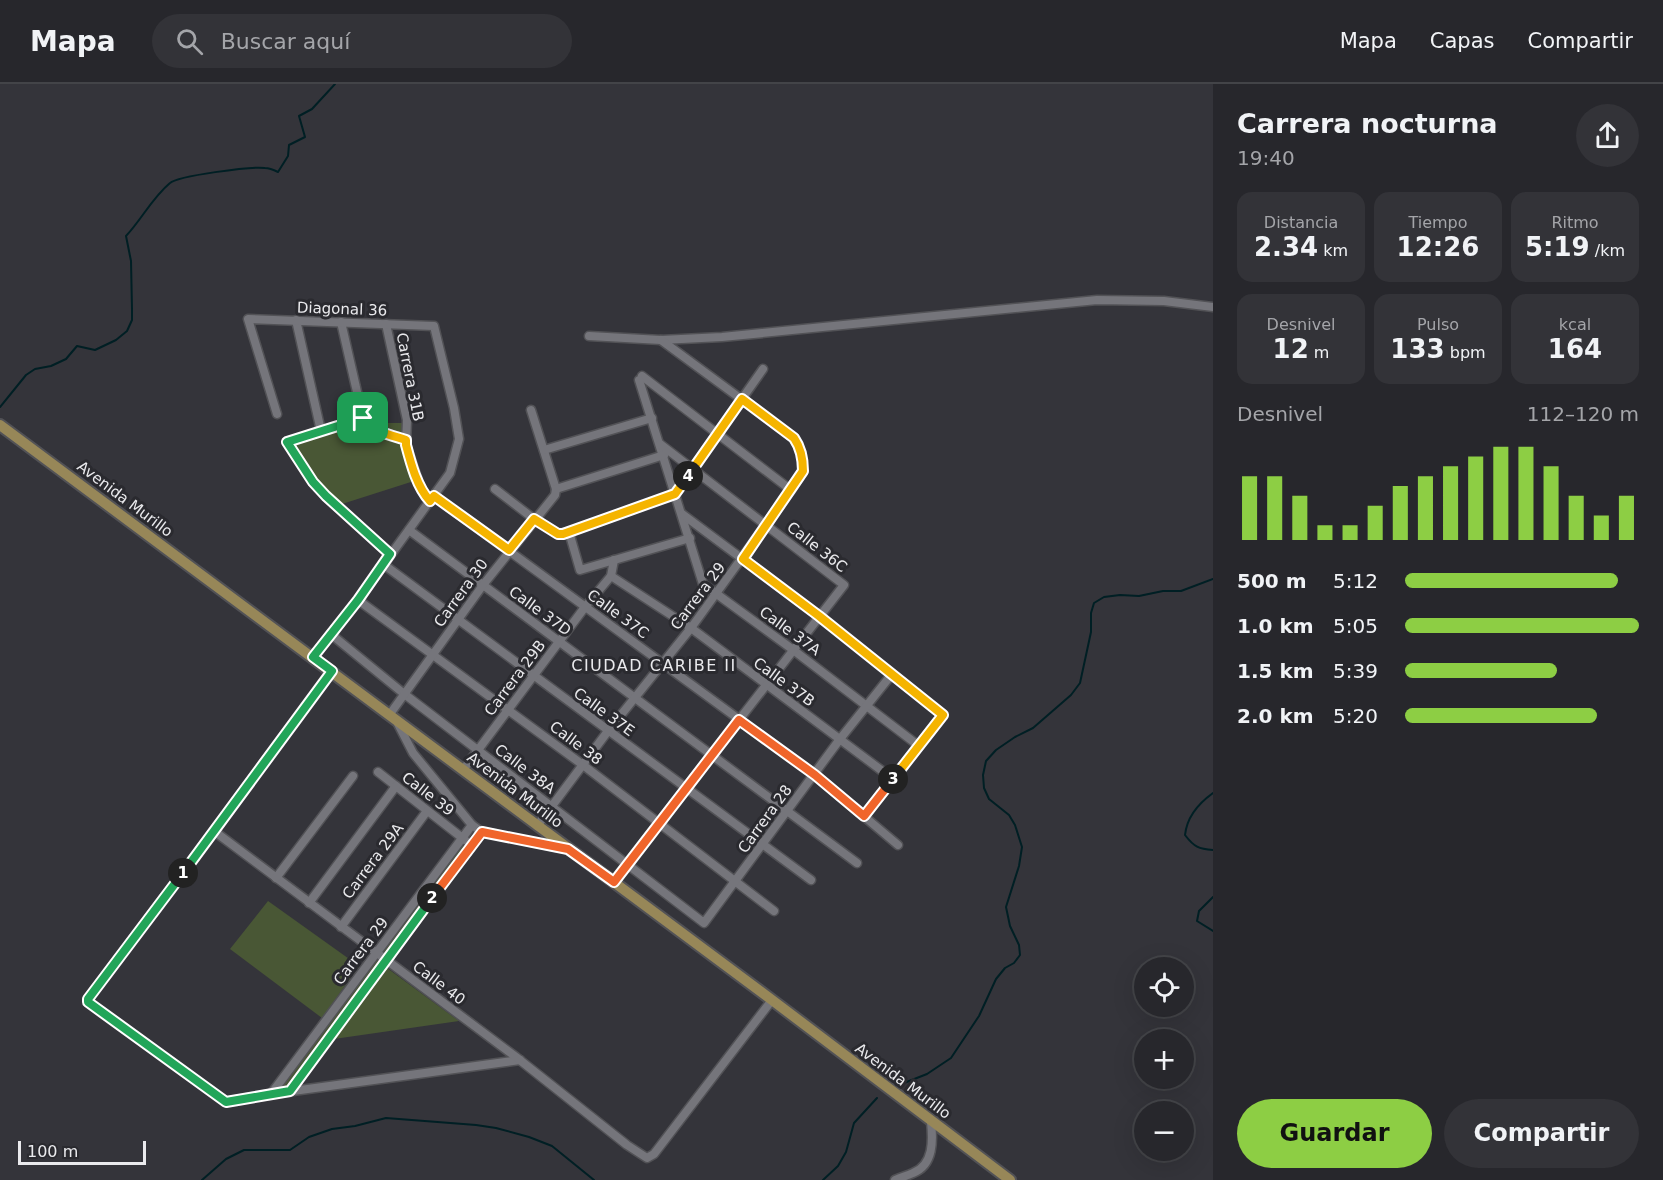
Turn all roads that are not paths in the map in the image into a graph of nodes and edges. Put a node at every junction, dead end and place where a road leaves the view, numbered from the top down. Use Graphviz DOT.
graph roads {
  1 [pos="1213,306"];
  2 [pos="296,320"];
  3 [pos="341,322"];
  4 [pos="386,324"];
  5 [pos="589,336"];
  6 [pos="661,340"];
  7 [pos="763,369"];
  8 [pos="742,399"];
  9 [pos="531,410"];
  10 [pos="277,414"];
  11 [pos="363,418"];
  12 [pos="652,418"];
  13 [pos="0,424"];
  14 [pos="321,431"];
  15 [pos="717,433"];
  16 [pos="406,440"];
  17 [pos="660,444"];
  18 [pos="544,450"];
  19 [pos="664,455"];
  20 [pos="692,470"];
  21 [pos="495,489"];
  22 [pos="556,489"];
  23 [pos="790,490"];
  24 [pos="675,494"];
  25 [pos="432,498"];
  26 [pos="682,513"];
  27 [pos="534,519"];
  28 [pos="767,525"];
  29 [pos="409,530"];
  30 [pos="569,532"];
  31 [pos="690,538"];
  32 [pos="509,550"];
  33 [pos="390,554"];
  34 [pos="743,559"];
  35 [pos="614,560"];
  36 [pos="383,564"];
  37 [pos="611,576"];
  38 [pos="483,585"];
  39 [pos="716,595"];
  40 [pos="358,600"];
  41 [pos="585,607"];
  42 [pos="819,616"];
  43 [pos="458,620"];
  44 [pos="691,628"];
  45 [pos="332,635"];
  46 [pos="559,642"];
  47 [pos="792,649"];
  48 [pos="433,654"];
  49 [pos="313,657"];
  50 [pos="664,663"];
  51 [pos="332,671"];
  52 [pos="892,674"];
  53 [pos="534,676"];
  54 [pos="765,686"];
  55 [pos="404,693"];
  56 [pos="635,698"];
  57 [pos="867,706"];
  58 [pos="508,709"];
  59 [pos="392,716"];
  60 [pos="739,720"];
  61 [pos="608,731"];
  62 [pos="840,739"];
  63 [pos="919,746"];
  64 [pos="478,751"];
  65 [pos="711,754"];
  66 [pos="583,765"];
  67 [pos="464,770"];
  68 [pos="378,772"];
  69 [pos="815,775"];
  70 [pos="353,776"];
  71 [pos="893,779"];
  72 [pos="396,786"];
  73 [pos="685,788"];
  74 [pos="552,806"];
  75 [pos="787,810"];
  76 [pos="427,811"];
  77 [pos="864,816"];
  78 [pos="659,823"];
  79 [pos="472,825"];
  80 [pos="537,826"];
  81 [pos="214,831"];
  82 [pos="482,832"];
  83 [pos="462,837"];
  84 [pos="472,844"];
  85 [pos="763,845"];
  86 [pos="898,845"];
  87 [pos="568,849"];
  88 [pos="857,863"];
  89 [pos="627,864"];
  90 [pos="276,878"];
  91 [pos="811,880"];
  92 [pos="736,881"];
  93 [pos="614,882"];
  94 [pos="309,903"];
  95 [pos="774,911"];
  96 [pos="704,923"];
  97 [pos="341,927"];
  98 [pos="376,953"];
  99 [pos="386,960"];
  100 [pos="772,1000"];
  101 [pos="520,1060"];
  102 [pos="290,1091"];
  103 [pos="271,1094"];
  104 [pos="931,1122"];
  105 [pos="895,1180"];
  106 [pos="1010,1180"];
  1 -- 6 [label="street"];
  2 -- 3 [label="street, Diagonal 36"];
  2 -- 10 [label="street, Diagonal 36"];
  2 -- 14 [label="street"];
  3 -- 4 [label="street, Diagonal 36"];
  3 -- 11 [label="street"];
  4 -- 16 [label="street, Carrera 31B"];
  4 -- 25 [label="street, Diagonal 36"];
  5 -- 6 [label="street"];
  6 -- 8 [label="street"];
  7 -- 8 [label="street"];
  8 -- 15 [label="street"];
  8 -- 23 [label="street, Carrera 29"];
  9 -- 18 [label="street"];
  11 -- 14 [label="street"];
  11 -- 16 [label="street"];
  12 -- 15 [label="street, Calle 37A"];
  12 -- 17 [label="street, Calle 37A"];
  12 -- 18 [label="street"];
  13 -- 49 [label="main road, Avenida Murillo"];
  14 -- 33 [label="street"];
  15 -- 20 [label="street"];
  15 -- 23 [label="street"];
  16 -- 25 [label="street, Carrera 31B"];
  17 -- 19 [label="street, Calle 37A"];
  17 -- 20 [label="street, Calle 36C"];
  18 -- 22 [label="street"];
  19 -- 22 [label="street"];
  19 -- 24 [label="street, Calle 37A"];
  20 -- 24 [label="street"];
  20 -- 28 [label="street, Calle 36C"];
  21 -- 27 [label="street"];
  22 -- 27 [label="street, Carrera 30"];
  23 -- 28 [label="street, Carrera 29"];
  24 -- 26 [label="street, Calle 37A"];
  24 -- 30 [label="street"];
  25 -- 29 [label="street"];
  25 -- 32 [label="street, Calle 37C"];
  26 -- 31 [label="street, Calle 37A"];
  26 -- 34 [label="street"];
  27 -- 30 [label="street"];
  27 -- 32 [label="street, Carrera 30"];
  28 -- 34 [label="street, Carrera 29"];
  28 -- 42 [label="street, Calle 36C"];
  29 -- 33 [label="street"];
  29 -- 38 [label="street, Calle 37D"];
  30 -- 35 [label="street"];
  31 -- 35 [label="street"];
  31 -- 39 [label="street, Calle 37A"];
  32 -- 38 [label="street, Carrera 30"];
  32 -- 41 [label="street, Calle 37C"];
  33 -- 36 [label="street"];
  34 -- 39 [label="street, Carrera 29"];
  34 -- 42 [label="street"];
  35 -- 37 [label="street"];
  36 -- 40 [label="street"];
  36 -- 43 [label="street, Calle 37E"];
  37 -- 41 [label="street, Carrera 29B"];
  37 -- 44 [label="street, Calle 37B"];
  38 -- 43 [label="street, Carrera 30"];
  38 -- 46 [label="street, Calle 37D"];
  39 -- 44 [label="street, Carrera 29"];
  39 -- 47 [label="street, Calle 37A"];
  40 -- 45 [label="street"];
  40 -- 48 [label="street, Calle 38"];
  41 -- 46 [label="street, Carrera 29B"];
  41 -- 50 [label="street, Calle 37C"];
  42 -- 47 [label="street"];
  42 -- 52 [label="street"];
  43 -- 48 [label="street, Carrera 30"];
  43 -- 53 [label="street, Calle 37E"];
  44 -- 50 [label="street, Carrera 29"];
  44 -- 54 [label="street, Calle 37B"];
  45 -- 49 [label="street"];
  45 -- 55 [label="street, Calle 38A"];
  46 -- 53 [label="street, Carrera 29B"];
  46 -- 56 [label="street, Calle 37D"];
  47 -- 54 [label="street"];
  47 -- 57 [label="street, Calle 37A"];
  48 -- 55 [label="street, Carrera 30"];
  48 -- 58 [label="street, Calle 38"];
  49 -- 51 [label="main road, Avenida Murillo"];
  50 -- 56 [label="street, Carrera 29"];
  50 -- 60 [label="street, Calle 37C"];
  51 -- 59 [label="main road, Avenida Murillo"];
  51 -- 81 [label="street"];
  52 -- 57 [label="street, Carrera 28"];
  52 -- 63 [label="street"];
  53 -- 58 [label="street, Carrera 29B"];
  53 -- 61 [label="street, Calle 37E"];
  54 -- 60 [label="street"];
  54 -- 62 [label="street, Calle 37B"];
  55 -- 59 [label="street, Carrera 30"];
  55 -- 64 [label="street, Calle 38A"];
  56 -- 61 [label="street, Carrera 29"];
  56 -- 65 [label="street, Calle 37D"];
  57 -- 62 [label="street, Carrera 28"];
  57 -- 63 [label="street, Calle 37A"];
  58 -- 64 [label="street, Carrera 29B"];
  58 -- 66 [label="street, Calle 38"];
  59 -- 67 [label="main road, Avenida Murillo"];
  59 -- 79 [label="street"];
  60 -- 65 [label="street"];
  60 -- 69 [label="street, Calle 37C"];
  61 -- 66 [label="street, Carrera 29"];
  61 -- 73 [label="street, Calle 37E"];
  62 -- 69 [label="street, Carrera 28"];
  62 -- 71 [label="street, Calle 37B"];
  63 -- 71 [label="street"];
  64 -- 67 [label="street, Carrera 29B"];
  64 -- 74 [label="street, Calle 38A"];
  65 -- 73 [label="street"];
  65 -- 75 [label="street, Calle 37D"];
  66 -- 74 [label="street, Carrera 29"];
  66 -- 78 [label="street, Calle 38"];
  67 -- 80 [label="main road, Avenida Murillo"];
  68 -- 72 [label="street, Calle 39"];
  69 -- 75 [label="street, Carrera 28"];
  69 -- 77 [label="street, Calle 37C"];
  70 -- 90 [label="street"];
  71 -- 77 [label="street"];
  72 -- 76 [label="street, Calle 39"];
  72 -- 94 [label="street"];
  73 -- 78 [label="street"];
  73 -- 85 [label="street, Calle 37E"];
  74 -- 80 [label="street, Carrera 29"];
  74 -- 89 [label="street, Calle 38A"];
  75 -- 85 [label="street, Carrera 28"];
  75 -- 88 [label="street, Calle 37D"];
  76 -- 83 [label="street, Calle 39"];
  76 -- 97 [label="street, Carrera 29A"];
  77 -- 86 [label="street, Calle 37C"];
  78 -- 89 [label="street"];
  78 -- 92 [label="street, Calle 38"];
  79 -- 82 [label="street"];
  79 -- 83 [label="street, Carrera 29"];
  80 -- 87 [label="main road, Avenida Murillo"];
  81 -- 90 [label="street, Calle 40"];
  81 -- 103 [label="street"];
  82 -- 84 [label="street, Carrera 29"];
  82 -- 87 [label="street"];
  83 -- 84 [label="street, Calle 39"];
  83 -- 98 [label="street, Carrera 29"];
  84 -- 99 [label="street, Carrera 29"];
  85 -- 91 [label="street, Calle 37E"];
  85 -- 92 [label="street, Carrera 28"];
  87 -- 93 [label="main road, Avenida Murillo"];
  89 -- 93 [label="street"];
  89 -- 96 [label="street, Calle 38A"];
  90 -- 94 [label="street, Calle 40"];
  92 -- 95 [label="street, Calle 38"];
  92 -- 96 [label="street, Carrera 28"];
  93 -- 100 [label="main road, Avenida Murillo"];
  94 -- 97 [label="street, Calle 40"];
  97 -- 98 [label="street, Calle 40"];
  98 -- 99 [label="street, Calle 40"];
  98 -- 103 [label="street, Carrera 29"];
  99 -- 101 [label="street, Calle 40"];
  99 -- 102 [label="street, Carrera 29"];
  100 -- 101 [label="street, Calle 40"];
  100 -- 104 [label="main road, Avenida Murillo"];
  101 -- 102 [label="street"];
  102 -- 103 [label="street"];
  104 -- 105 [label="street"];
  104 -- 106 [label="main road, Avenida Murillo"];
}
